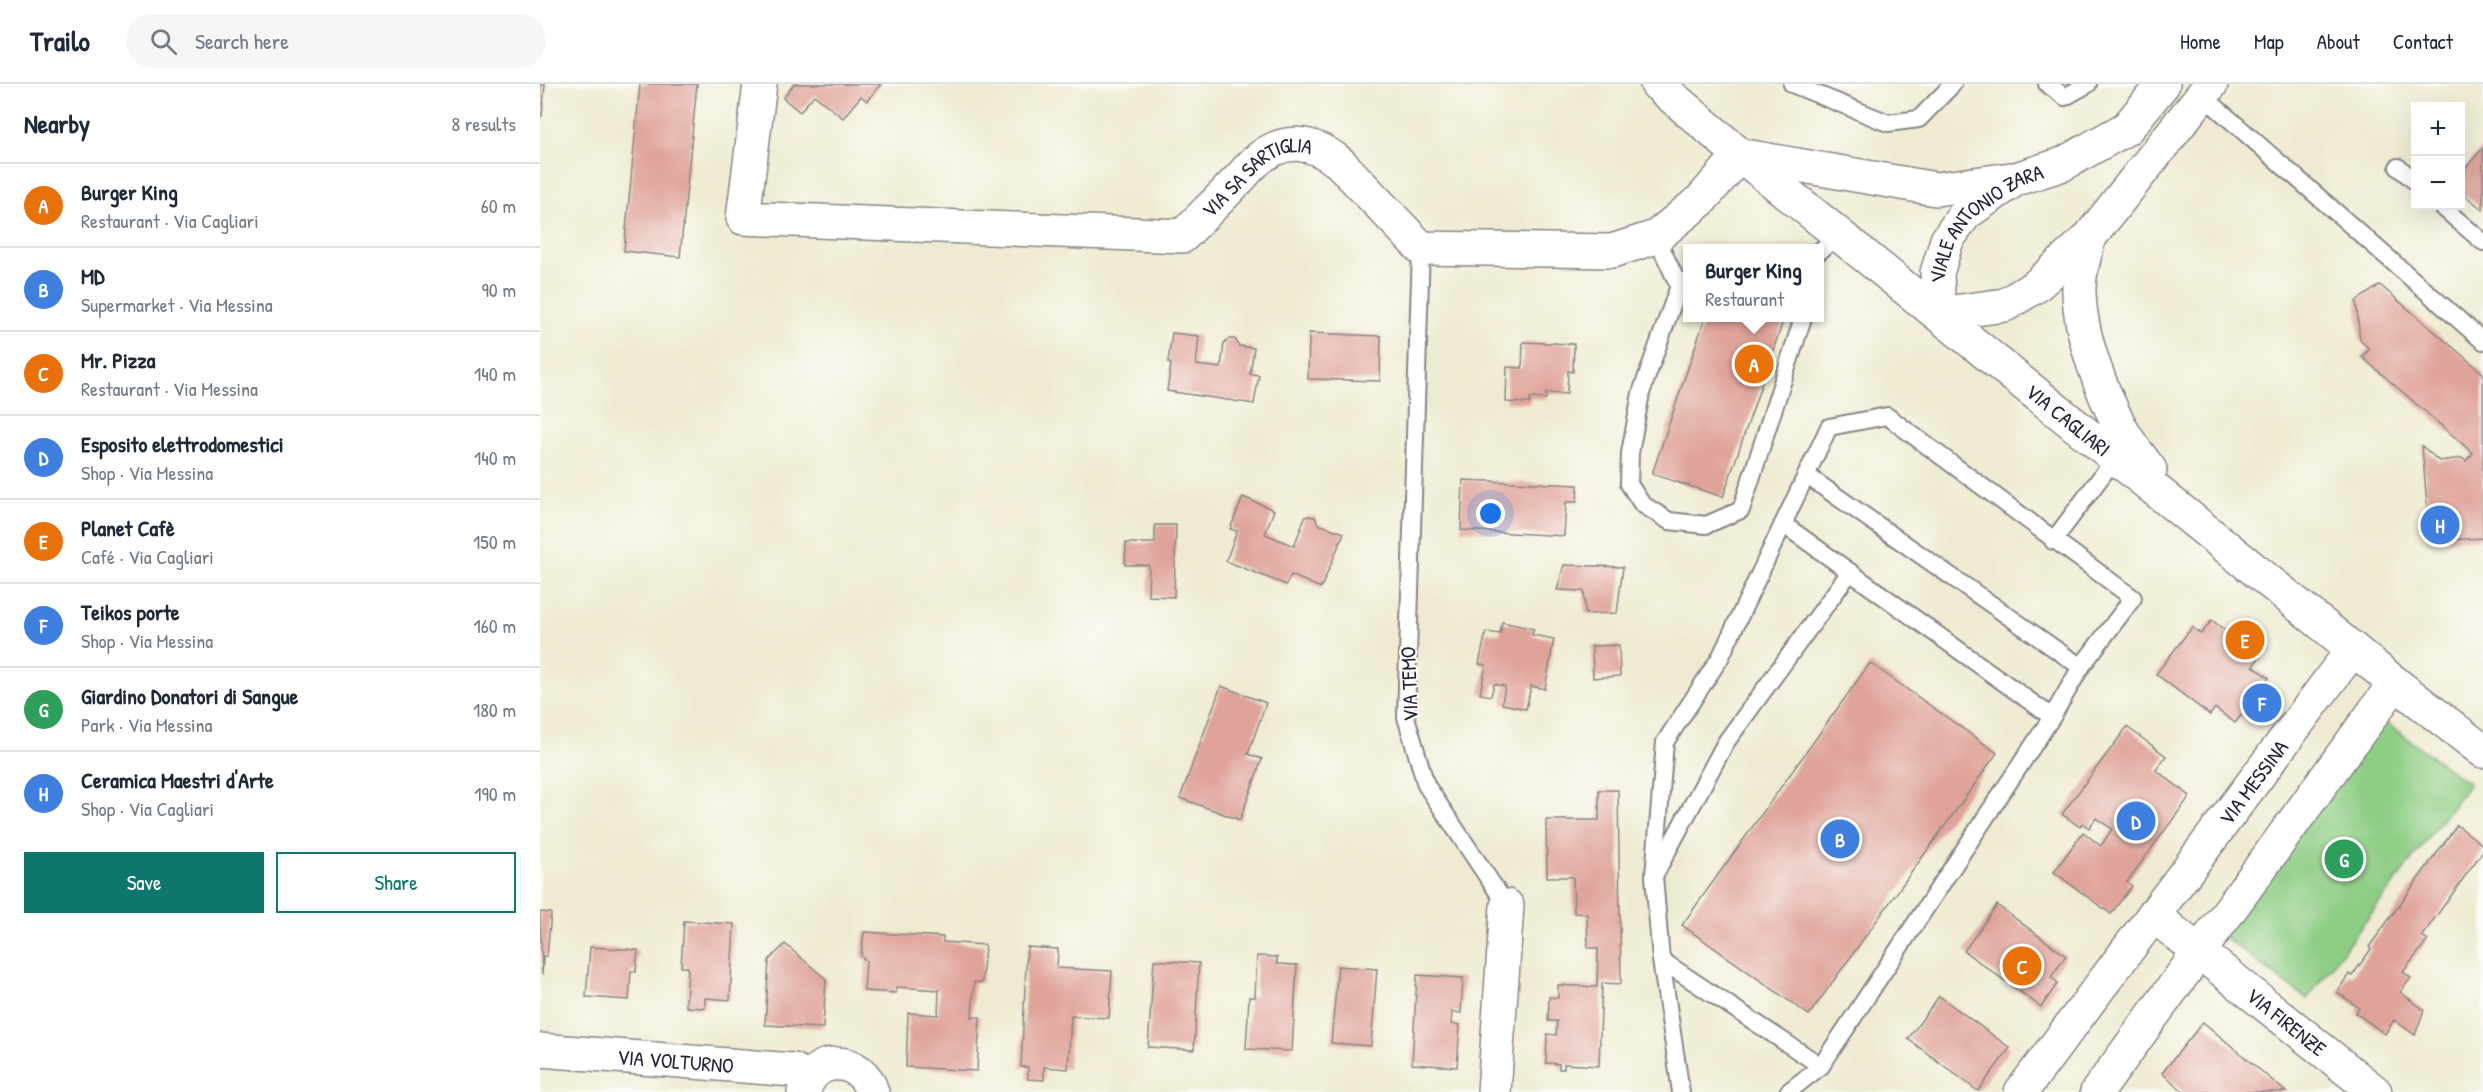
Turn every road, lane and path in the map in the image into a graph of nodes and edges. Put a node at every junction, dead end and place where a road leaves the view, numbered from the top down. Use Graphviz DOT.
graph roads {
  1 [pos="759,84"];
  2 [pos="1657,84"];
  3 [pos="1792,84"];
  4 [pos="1953,84"];
  5 [pos="2047,84"];
  6 [pos="2088,84"];
  7 [pos="2163,84"];
  8 [pos="2207,90"];
  9 [pos="1740,155"];
  10 [pos="2398,167"];
  11 [pos="2411,178"];
  12 [pos="2016,179"];
  13 [pos="2446,210"];
  14 [pos="1656,237"];
  15 [pos="2089,238"];
  16 [pos="1829,242"];
  17 [pos="2483,242"];
  18 [pos="1421,248"];
  19 [pos="1683,281"];
  20 [pos="1683,286"];
  21 [pos="1939,314"];
  22 [pos="1802,322"];
  23 [pos="2483,341"];
  24 [pos="2116,457"];
  25 [pos="1806,475"];
  26 [pos="2175,505"];
  27 [pos="1783,524"];
  28 [pos="2053,541"];
  29 [pos="1850,572"];
  30 [pos="2353,649"];
  31 [pos="2081,667"];
  32 [pos="2395,682"];
  33 [pos="2052,717"];
  34 [pos="2483,750"];
  35 [pos="1654,876"];
  36 [pos="1507,906"];
  37 [pos="2153,915"];
  38 [pos="2199,951"];
  39 [pos="1661,960"];
  40 [pos="540,1050"];
  41 [pos="1821,1066"];
  42 [pos="806,1085"];
  43 [pos="872,1092"];
  44 [pos="1494,1092"];
  45 [pos="1682,1092"];
  46 [pos="1788,1092"];
  47 [pos="2021,1092"];
  48 [pos="2097,1092"];
  49 [pos="2376,1092"];
  1 -- 18 [label="street, VIA SA SARTIGLIA"];
  2 -- 9 [label="street, VIA CAGLIARI"];
  3 -- 4 [label="lane"];
  5 -- 6 [label="lane"];
  7 -- 12 [label="street, VIALE ANTONIO ZARA"];
  8 -- 15 [label="street, VIALE ANTONIO ZARA"];
  8 -- 23 [label="lane"];
  9 -- 12 [label="street"];
  9 -- 14 [label="street"];
  9 -- 16 [label="street, VIA CAGLIARI"];
  10 -- 11 [label="lane"];
  12 -- 21 [label="street, VIALE ANTONIO ZARA"];
  13 -- 17 [label="lane"];
  14 -- 18 [label="street"];
  14 -- 19 [label="lane"];
  15 -- 21 [label="street, VIALE ANTONIO ZARA"];
  15 -- 26 [label="street"];
  16 -- 21 [label="street, VIA CAGLIARI"];
  18 -- 36 [label="lane, VIA TEMO"];
  20 -- 22 [label="lane"];
  21 -- 24 [label="street, VIA CAGLIARI"];
  24 -- 26 [label="street, VIA CAGLIARI"];
  24 -- 28 [label="lane"];
  25 -- 27 [label="lane"];
  25 -- 28 [label="lane"];
  25 -- 31 [label="lane"];
  26 -- 30 [label="street, VIA CAGLIARI"];
  27 -- 29 [label="lane"];
  27 -- 35 [label="lane"];
  28 -- 31 [label="lane"];
  29 -- 33 [label="lane"];
  29 -- 35 [label="lane"];
  30 -- 32 [label="street, VIA CAGLIARI"];
  30 -- 37 [label="street, VIA MESSINA"];
  31 -- 33 [label="lane"];
  32 -- 34 [label="street, VIA CAGLIARI"];
  32 -- 38 [label="street"];
  33 -- 41 [label="lane"];
  35 -- 39 [label="lane"];
  36 -- 44 [label="street, VIA TEMO"];
  37 -- 38 [label="street"];
  37 -- 47 [label="street, VIA MESSINA"];
  38 -- 48 [label="street"];
  38 -- 49 [label="street, VIA FIRENZE"];
  39 -- 41 [label="lane"];
  39 -- 45 [label="lane"];
  40 -- 42 [label="street, VIA VOLTURNO"];
  41 -- 46 [label="lane"];
  42 -- 43 [label="street"];
}
